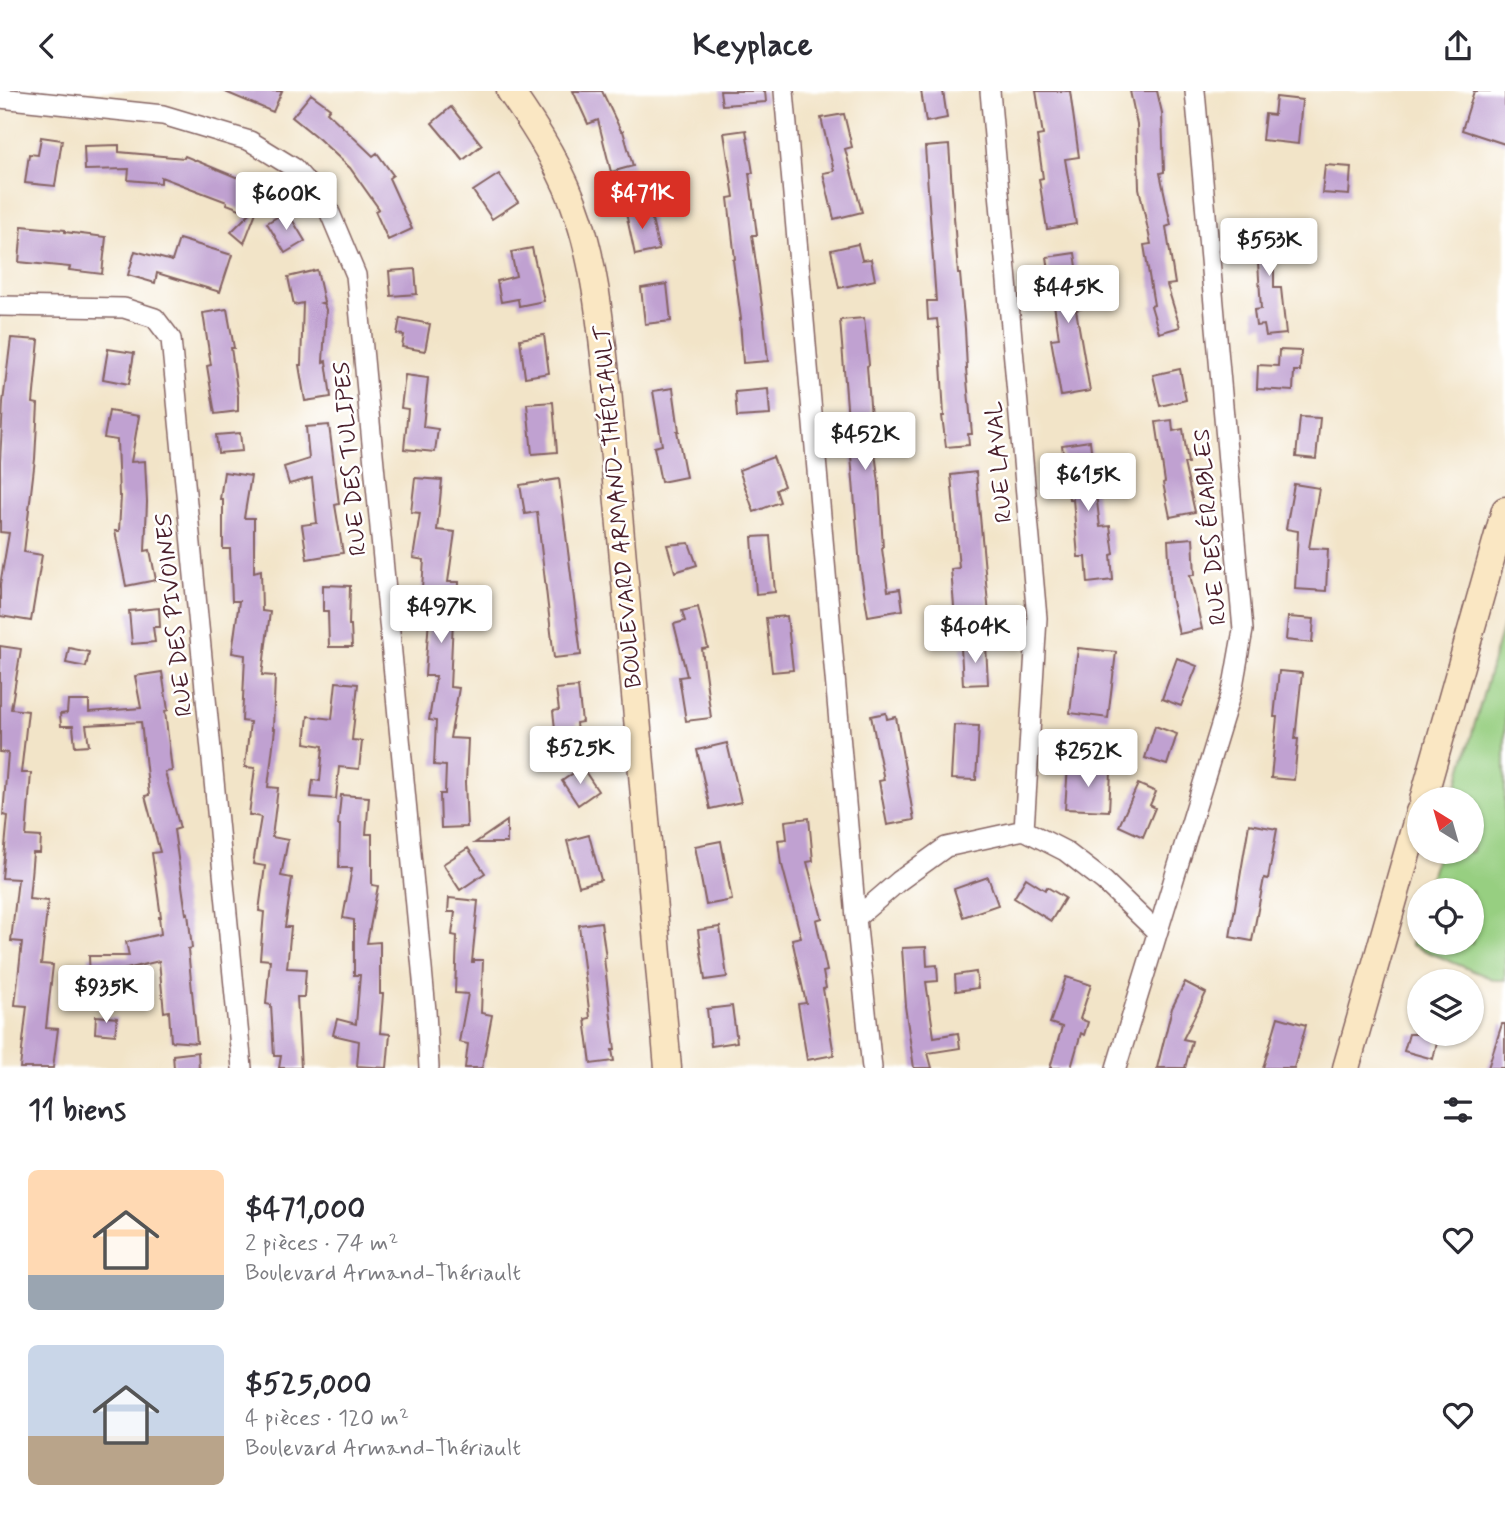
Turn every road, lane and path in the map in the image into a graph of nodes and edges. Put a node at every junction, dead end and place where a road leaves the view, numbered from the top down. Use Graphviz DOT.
graph roads {
  1 [pos="509,91"];
  2 [pos="784,91"];
  3 [pos="990,91"];
  4 [pos="1195,91"];
  5 [pos="0,98"];
  6 [pos="0,306"];
  7 [pos="1505,510"];
  8 [pos="1427,787"];
  9 [pos="1024,829"];
  10 [pos="1407,854"];
  11 [pos="856,918"];
  12 [pos="1157,932"];
  13 [pos="242,1068"];
  14 [pos="429,1068"];
  15 [pos="668,1068"];
  16 [pos="872,1068"];
  17 [pos="1116,1068"];
  18 [pos="1346,1068"];
  1 -- 15 [label="street, BOULEVARD ARMAND-THÉRIAULT"];
  2 -- 11 [label="street"];
  3 -- 9 [label="street, RUE LAVAL"];
  4 -- 12 [label="street, RUE DES ÉRABLES"];
  5 -- 14 [label="street, RUE DES TULIPES"];
  6 -- 13 [label="street, RUE DES PIVOINES"];
  7 -- 8 [label="street"];
  9 -- 11 [label="street"];
  9 -- 12 [label="street"];
  10 -- 18 [label="street"];
  11 -- 16 [label="street"];
  12 -- 17 [label="street, RUE DES ÉRABLES"];
}
